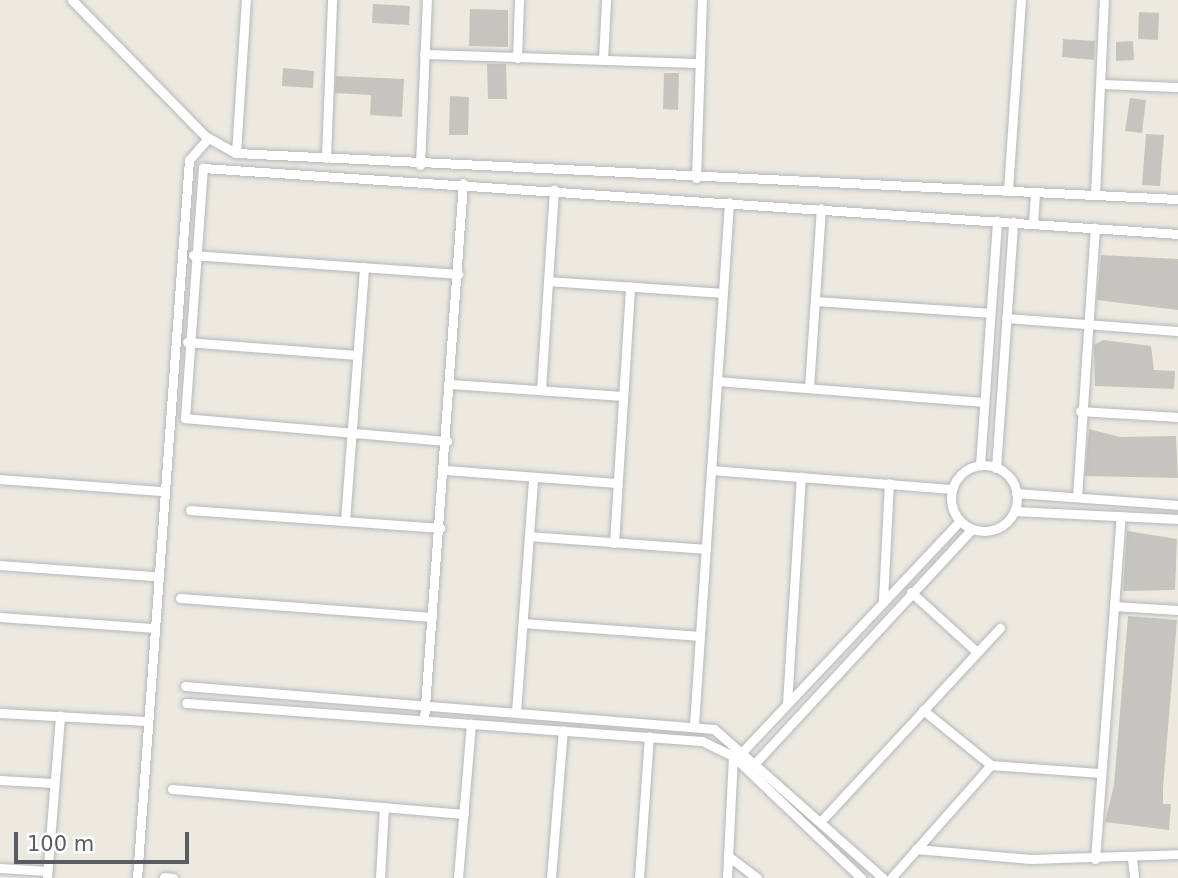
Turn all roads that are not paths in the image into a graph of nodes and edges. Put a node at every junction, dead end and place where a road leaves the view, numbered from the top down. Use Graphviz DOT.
graph roads {
  1 [pos="72,0"];
  2 [pos="246,0"];
  3 [pos="332,0"];
  4 [pos="427,0"];
  5 [pos="519,0"];
  6 [pos="606,0"];
  7 [pos="702,0"];
  8 [pos="1021,0"];
  9 [pos="1104,0"];
  10 [pos="424,54"];
  11 [pos="517,58"];
  12 [pos="603,60"];
  13 [pos="699,63"];
  14 [pos="1101,83"];
  15 [pos="1178,88"];
  16 [pos="207,139"];
  17 [pos="236,153"];
  18 [pos="326,158"];
  19 [pos="420,165"];
  20 [pos="695,178"];
  21 [pos="463,183"];
  22 [pos="554,189"];
  23 [pos="1008,190"];
  24 [pos="1035,192"];
  25 [pos="1095,195"];
  26 [pos="1178,199"];
  27 [pos="729,202"];
  28 [pos="821,208"];
  29 [pos="997,221"];
  30 [pos="1013,222"];
  31 [pos="1033,223"];
  32 [pos="1095,228"];
  33 [pos="1178,234"];
  34 [pos="193,255"];
  35 [pos="364,267"];
  36 [pos="458,274"];
  37 [pos="548,281"];
  38 [pos="630,286"];
  39 [pos="723,293"];
  40 [pos="815,301"];
  41 [pos="989,313"];
  42 [pos="1006,318"];
  43 [pos="1086,324"];
  44 [pos="1178,331"];
  45 [pos="187,342"];
  46 [pos="356,355"];
  47 [pos="717,381"];
  48 [pos="451,384"];
  49 [pos="809,388"];
  50 [pos="541,390"];
  51 [pos="623,396"];
  52 [pos="982,402"];
  53 [pos="1080,411"];
  54 [pos="1178,418"];
  55 [pos="351,434"];
  56 [pos="447,441"];
  57 [pos="980,465"];
  58 [pos="996,468"];
  59 [pos="445,470"];
  60 [pos="711,470"];
  61 [pos="801,477"];
  62 [pos="533,478"];
  63 [pos="0,479"];
  64 [pos="617,483"];
  65 [pos="889,483"];
  66 [pos="952,489"];
  67 [pos="160,491"];
  68 [pos="1016,493"];
  69 [pos="1077,497"];
  70 [pos="1178,505"];
  71 [pos="190,510"];
  72 [pos="1014,511"];
  73 [pos="1121,516"];
  74 [pos="1178,519"];
  75 [pos="345,521"];
  76 [pos="960,521"];
  77 [pos="440,528"];
  78 [pos="972,529"];
  79 [pos="529,536"];
  80 [pos="614,543"];
  81 [pos="706,549"];
  82 [pos="0,565"];
  83 [pos="155,576"];
  84 [pos="911,592"];
  85 [pos="180,598"];
  86 [pos="883,601"];
  87 [pos="1114,606"];
  88 [pos="1178,610"];
  89 [pos="0,617"];
  90 [pos="432,617"];
  91 [pos="523,623"];
  92 [pos="152,628"];
  93 [pos="1000,628"];
  94 [pos="700,636"];
  95 [pos="977,652"];
  96 [pos="185,686"];
  97 [pos="186,703"];
  98 [pos="425,705"];
  99 [pos="787,705"];
  100 [pos="923,710"];
  101 [pos="516,712"];
  102 [pos="0,713"];
  103 [pos="60,716"];
  104 [pos="424,720"];
  105 [pos="147,721"];
  106 [pos="471,724"];
  107 [pos="694,725"];
  108 [pos="563,730"];
  109 [pos="649,736"];
  110 [pos="744,750"];
  111 [pos="733,756"];
  112 [pos="757,761"];
  113 [pos="990,765"];
  114 [pos="1101,773"];
  115 [pos="0,780"];
  116 [pos="54,783"];
  117 [pos="172,789"];
  118 [pos="384,807"];
  119 [pos="464,814"];
  120 [pos="822,820"];
  121 [pos="916,849"];
  122 [pos="1178,854"];
  123 [pos="728,856"];
  124 [pos="1132,858"];
  125 [pos="1095,859"];
  126 [pos="0,867"];
  127 [pos="47,874"];
  128 [pos="137,878"];
  129 [pos="380,878"];
  130 [pos="458,878"];
  131 [pos="551,878"];
  132 [pos="639,878"];
  133 [pos="727,878"];
  134 [pos="757,878"];
  135 [pos="861,878"];
  136 [pos="883,878"];
  137 [pos="891,878"];
  138 [pos="1134,878"];
  1 -- 16 [label="street"];
  2 -- 17 [label="street"];
  3 -- 18 [label="street"];
  4 -- 10 [label="street"];
  5 -- 11 [label="street"];
  6 -- 12 [label="street"];
  7 -- 13 [label="street"];
  8 -- 23 [label="street"];
  9 -- 14 [label="street"];
  10 -- 11 [label="street"];
  10 -- 19 [label="street"];
  11 -- 12 [label="street"];
  12 -- 13 [label="street"];
  13 -- 20 [label="street"];
  14 -- 15 [label="street"];
  14 -- 25 [label="street"];
  16 -- 17 [label="street"];
  16 -- 67 [label="street"];
  17 -- 18 [label="street"];
  18 -- 19 [label="street"];
  19 -- 20 [label="street"];
  20 -- 23 [label="street"];
  21 -- 22 [label="street"];
  21 -- 34 [label="street"];
  21 -- 36 [label="street"];
  22 -- 27 [label="street"];
  22 -- 37 [label="street"];
  23 -- 24 [label="street"];
  24 -- 25 [label="street"];
  24 -- 31 [label="street"];
  25 -- 26 [label="street"];
  27 -- 28 [label="street"];
  27 -- 39 [label="street"];
  28 -- 29 [label="street"];
  28 -- 40 [label="street"];
  29 -- 30 [label="street"];
  29 -- 41 [label="street"];
  30 -- 31 [label="street"];
  30 -- 42 [label="street"];
  31 -- 32 [label="street"];
  32 -- 33 [label="street"];
  32 -- 43 [label="street"];
  34 -- 35 [label="street"];
  34 -- 45 [label="street"];
  35 -- 36 [label="street"];
  35 -- 46 [label="street"];
  36 -- 48 [label="street"];
  37 -- 38 [label="street"];
  37 -- 50 [label="street"];
  38 -- 39 [label="street"];
  38 -- 51 [label="street"];
  39 -- 47 [label="street"];
  40 -- 41 [label="street"];
  40 -- 49 [label="street"];
  41 -- 52 [label="street"];
  42 -- 43 [label="street"];
  42 -- 58 [label="street"];
  43 -- 44 [label="street"];
  43 -- 53 [label="street"];
  45 -- 46 [label="street"];
  45 -- 55 [label="street"];
  46 -- 55 [label="street"];
  47 -- 49 [label="street"];
  47 -- 60 [label="street"];
  48 -- 50 [label="street"];
  48 -- 56 [label="street"];
  49 -- 52 [label="street"];
  50 -- 51 [label="street"];
  51 -- 64 [label="street"];
  52 -- 57 [label="street"];
  53 -- 54 [label="street"];
  53 -- 69 [label="street"];
  55 -- 56 [label="street"];
  55 -- 75 [label="street"];
  56 -- 59 [label="street"];
  57 -- 58 [label="street"];
  57 -- 66 [label="street"];
  58 -- 68 [label="street"];
  59 -- 62 [label="street"];
  59 -- 77 [label="street"];
  60 -- 61 [label="street"];
  60 -- 81 [label="street"];
  61 -- 65 [label="street"];
  61 -- 99 [label="street"];
  62 -- 64 [label="street"];
  62 -- 79 [label="street"];
  63 -- 67 [label="street"];
  64 -- 80 [label="street"];
  65 -- 66 [label="street"];
  65 -- 86 [label="street"];
  66 -- 76 [label="street"];
  67 -- 83 [label="street"];
  68 -- 69 [label="street"];
  68 -- 72 [label="street"];
  69 -- 70 [label="street"];
  71 -- 75 [label="street"];
  72 -- 73 [label="street"];
  72 -- 78 [label="street"];
  73 -- 74 [label="street"];
  73 -- 87 [label="street"];
  75 -- 77 [label="street"];
  76 -- 78 [label="street"];
  76 -- 86 [label="street"];
  77 -- 90 [label="street"];
  78 -- 84 [label="street"];
  79 -- 80 [label="street"];
  79 -- 91 [label="street"];
  80 -- 81 [label="street"];
  81 -- 94 [label="street"];
  82 -- 83 [label="street"];
  83 -- 92 [label="street"];
  84 -- 95 [label="street"];
  84 -- 112 [label="street"];
  85 -- 90 [label="street"];
  86 -- 99 [label="street"];
  87 -- 88 [label="street"];
  87 -- 114 [label="street"];
  89 -- 92 [label="street"];
  90 -- 98 [label="street"];
  91 -- 94 [label="street"];
  91 -- 101 [label="street"];
  92 -- 105 [label="street"];
  93 -- 95 [label="street"];
  94 -- 107 [label="street"];
  95 -- 100 [label="street"];
  96 -- 98 [label="street"];
  97 -- 104 [label="street"];
  98 -- 101 [label="street"];
  98 -- 104 [label="street"];
  99 -- 110 [label="street"];
  100 -- 113 [label="street"];
  100 -- 120 [label="street"];
  101 -- 107 [label="street"];
  102 -- 103 [label="street"];
  103 -- 105 [label="street"];
  103 -- 116 [label="street"];
  104 -- 106 [label="street"];
  105 -- 128 [label="street"];
  106 -- 108 [label="street"];
  106 -- 119 [label="street"];
  107 -- 110 [label="street"];
  108 -- 109 [label="street"];
  108 -- 131 [label="street"];
  109 -- 111 [label="street"];
  109 -- 132 [label="street"];
  110 -- 112 [label="street"];
  111 -- 123 [label="street"];
  111 -- 135 [label="street"];
  112 -- 120 [label="street"];
  113 -- 114 [label="street"];
  113 -- 121 [label="street"];
  114 -- 125 [label="street"];
  115 -- 116 [label="street"];
  116 -- 127 [label="street"];
  117 -- 118 [label="street"];
  118 -- 119 [label="street"];
  118 -- 129 [label="street"];
  119 -- 130 [label="street"];
  120 -- 136 [label="street"];
  121 -- 125 [label="street"];
  121 -- 137 [label="street"];
  122 -- 124 [label="street"];
  123 -- 133 [label="street"];
  123 -- 134 [label="street"];
  124 -- 125 [label="street"];
  124 -- 138 [label="street"];
  126 -- 127 [label="street"];
}
